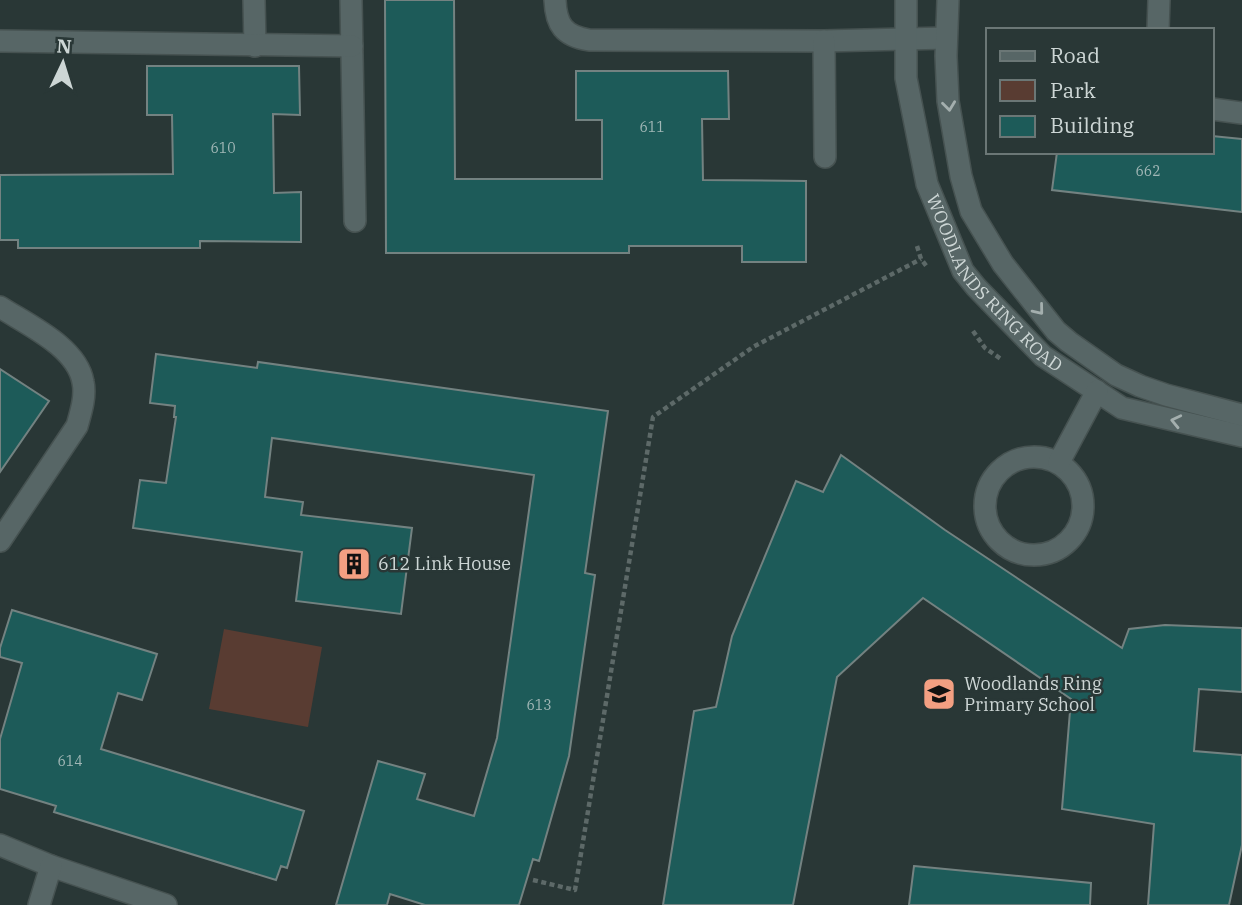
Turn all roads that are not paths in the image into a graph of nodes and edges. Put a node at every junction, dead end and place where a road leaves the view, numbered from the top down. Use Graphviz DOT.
graph roads {
  1 [pos="254,0"];
  2 [pos="351,0"];
  3 [pos="555,0"];
  4 [pos="906,0"];
  5 [pos="948,0"];
  6 [pos="1159,0"];
  7 [pos="1158,28"];
  8 [pos="946,38"];
  9 [pos="905,39"];
  10 [pos="0,41"];
  11 [pos="824,41"];
  12 [pos="255,46"];
  13 [pos="352,46"];
  14 [pos="1214,109"];
  15 [pos="1242,113"];
  16 [pos="825,157"];
  17 [pos="355,221"];
  18 [pos="0,307"];
  19 [pos="1097,391"];
  20 [pos="1242,415"];
  21 [pos="1242,436"];
  22 [pos="1059,462"];
  23 [pos="0,541"];
  24 [pos="0,845"];
  25 [pos="51,866"];
  26 [pos="39,905"];
  27 [pos="166,905"];
  1 -- 12 [label="street"];
  2 -- 13 [label="street"];
  3 -- 11 [label="street"];
  4 -- 9 [label="street, WOODLANDS RING ROAD"];
  5 -- 8 [label="street, WOODLANDS RING ROAD"];
  6 -- 7 [label="street"];
  8 -- 9 [label="street"];
  8 -- 20 [label="street, WOODLANDS RING ROAD, one-way"];
  9 -- 11 [label="street"];
  9 -- 19 [label="street, WOODLANDS RING ROAD"];
  10 -- 12 [label="street"];
  11 -- 16 [label="street"];
  12 -- 13 [label="street"];
  13 -- 17 [label="street"];
  14 -- 15 [label="street"];
  18 -- 23 [label="street"];
  21 -- 19 [label="street, WOODLANDS RING ROAD, one-way"];
  19 -- 22 [label="street"];
  22 -- 22 [label="street"];
  24 -- 25 [label="street"];
  25 -- 26 [label="street"];
  25 -- 27 [label="street"];
}
